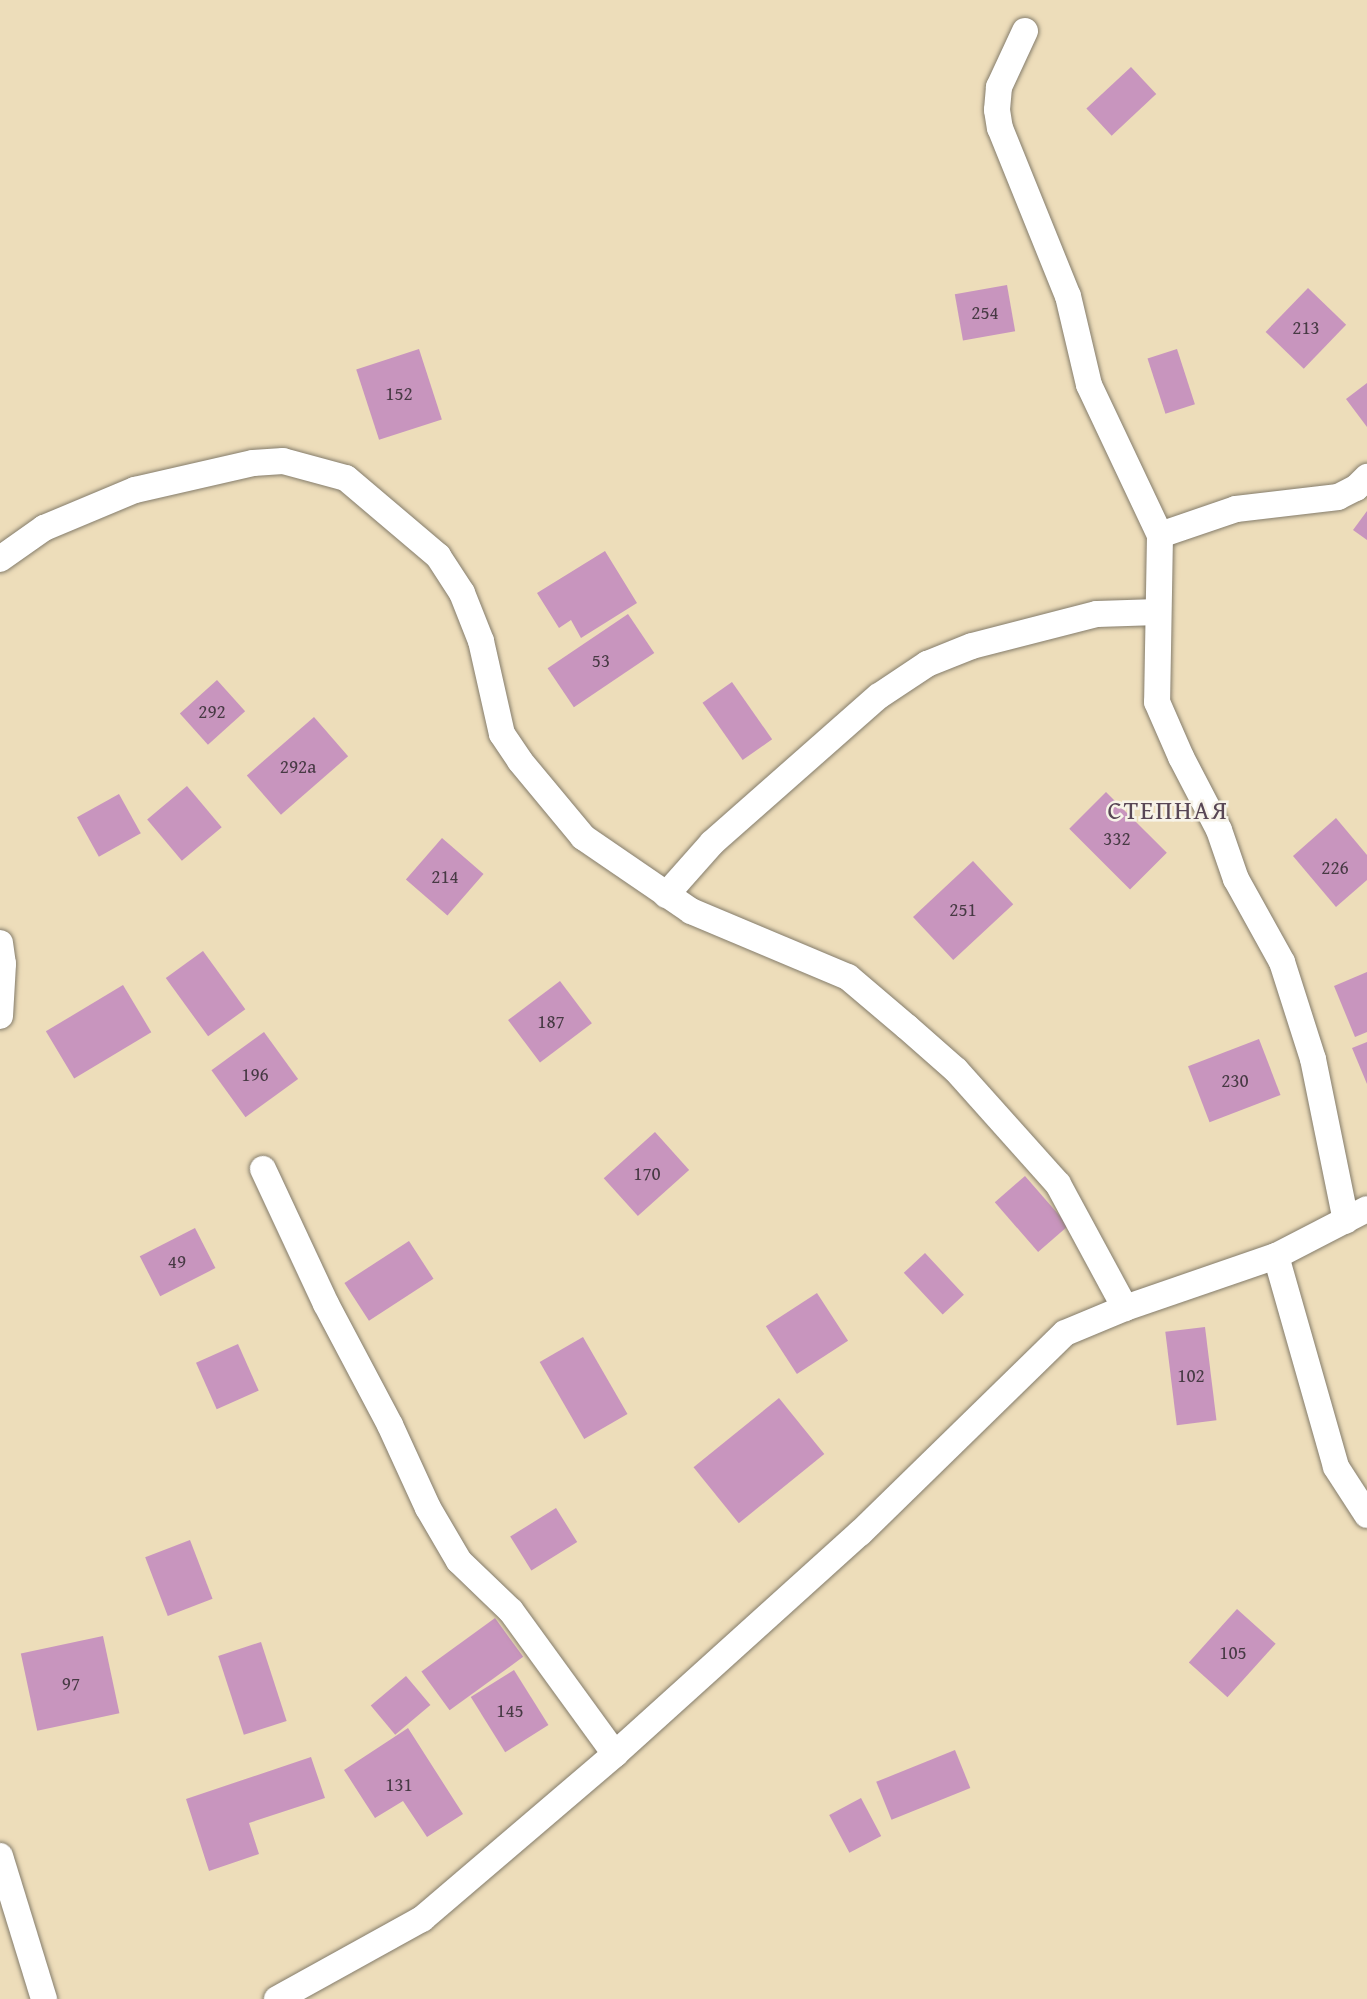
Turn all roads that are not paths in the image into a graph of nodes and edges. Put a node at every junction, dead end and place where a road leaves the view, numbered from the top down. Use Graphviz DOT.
graph roads {
  1 [pos="1025,31"];
  2 [pos="1367,477"];
  3 [pos="1160,535"];
  4 [pos="0,559"];
  5 [pos="1158,612"];
  6 [pos="666,895"];
  7 [pos="0,943"];
  8 [pos="0,1016"];
  9 [pos="263,1169"];
  10 [pos="1356,1215"];
  11 [pos="1276,1256"];
  12 [pos="1125,1308"];
  13 [pos="1367,1515"];
  14 [pos="615,1754"];
  15 [pos="0,1856"];
  16 [pos="44,1999"];
  17 [pos="277,1999"];
  1 -- 3 [label="street"];
  2 -- 3 [label="street"];
  3 -- 5 [label="street"];
  4 -- 6 [label="street"];
  5 -- 6 [label="street"];
  5 -- 10 [label="street"];
  6 -- 12 [label="street"];
  7 -- 8 [label="street"];
  9 -- 14 [label="street"];
  10 -- 11 [label="street"];
  11 -- 12 [label="street"];
  11 -- 13 [label="street"];
  12 -- 14 [label="street"];
  14 -- 17 [label="street"];
  15 -- 16 [label="street"];
}
